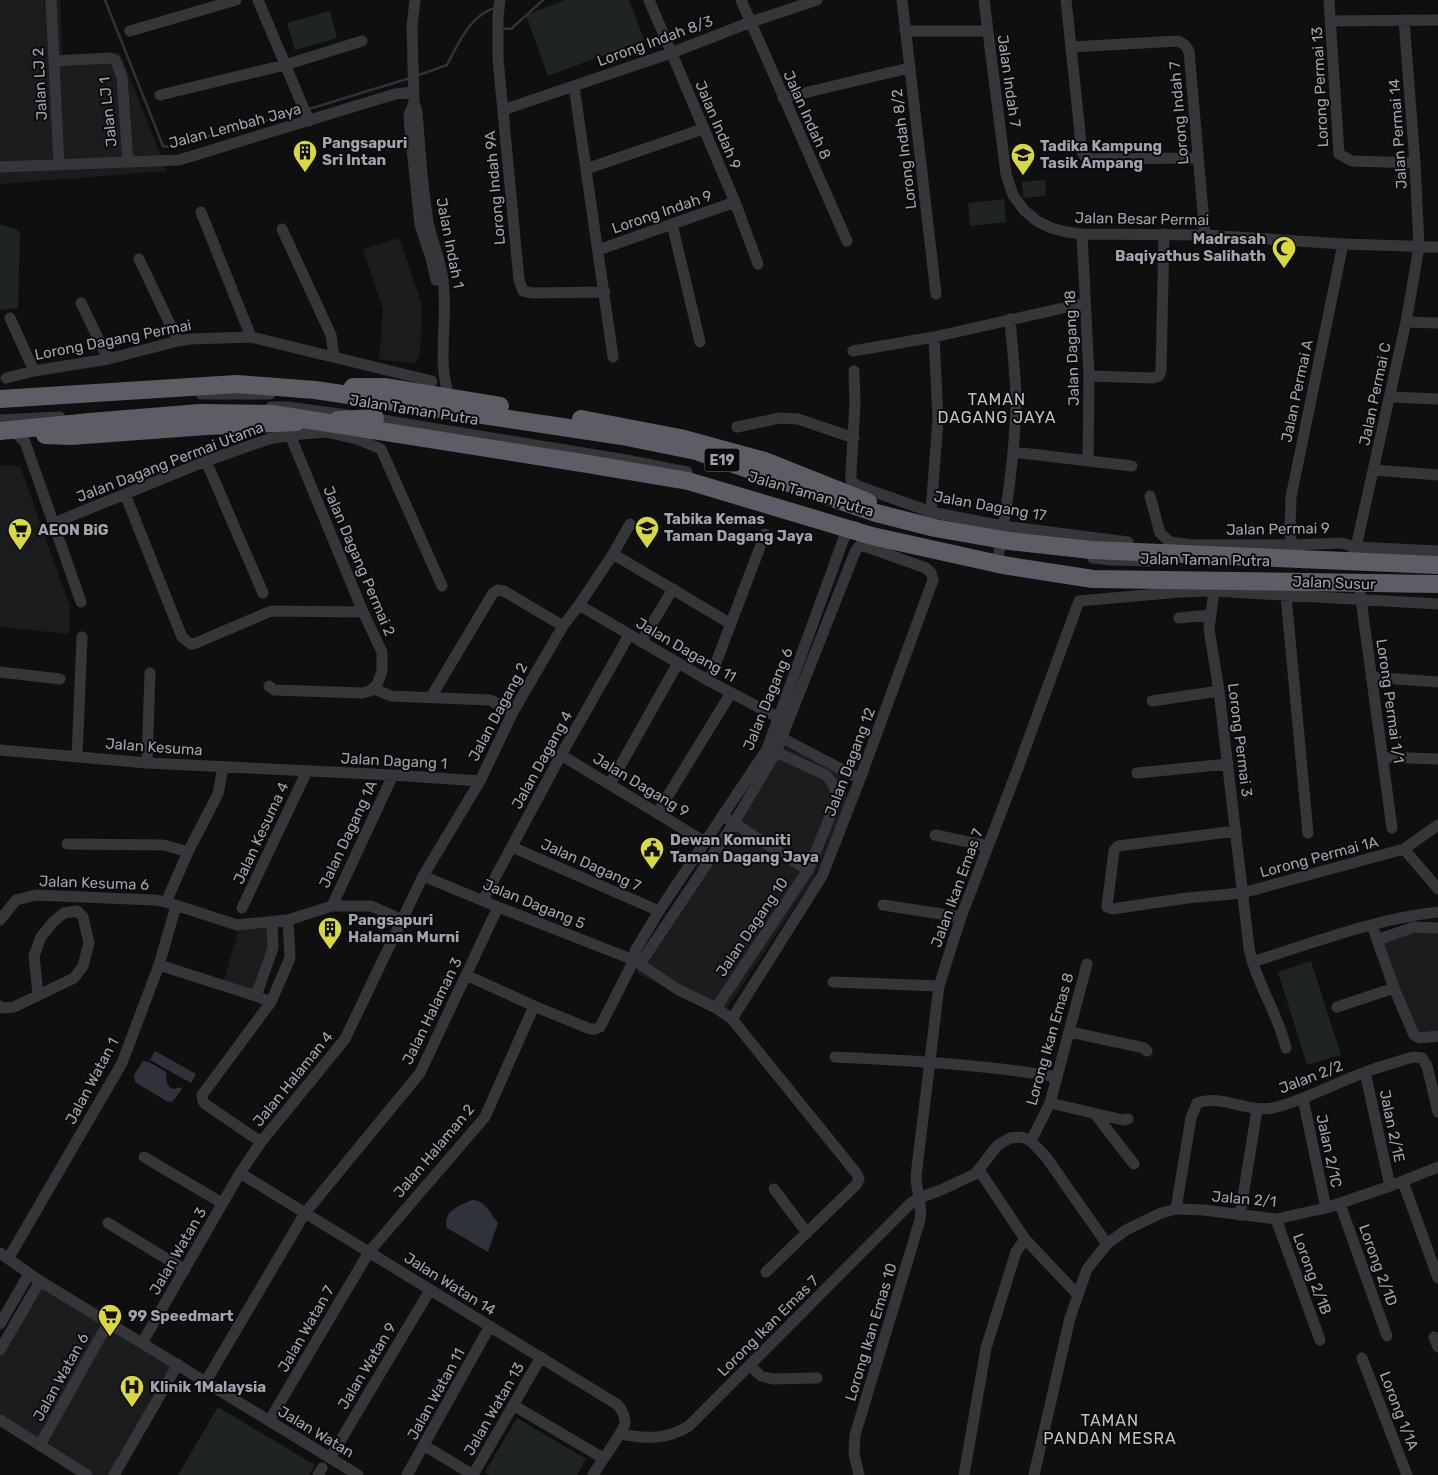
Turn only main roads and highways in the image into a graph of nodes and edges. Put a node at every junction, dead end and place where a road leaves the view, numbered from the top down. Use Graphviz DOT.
graph roads {
  1 [pos="315,390"];
  2 [pos="0,400"];
  3 [pos="374,418"];
  4 [pos="0,432"];
  5 [pos="692,459"];
  6 [pos="804,476"];
  7 [pos="932,520"];
  8 [pos="1438,565"];
  9 [pos="1438,584"];
  1 -- 2 [label="highway, E19, bridge"];
  1 -- 6 [label="highway, bridge"];
  1 -- 8 [label="highway, E19, bridge"];
  3 -- 4 [label="highway, bridge"];
  4 -- 9 [label="highway, E19, bridge"];
  5 -- 6 [label="highway"];
  6 -- 7 [label="highway"];
}
